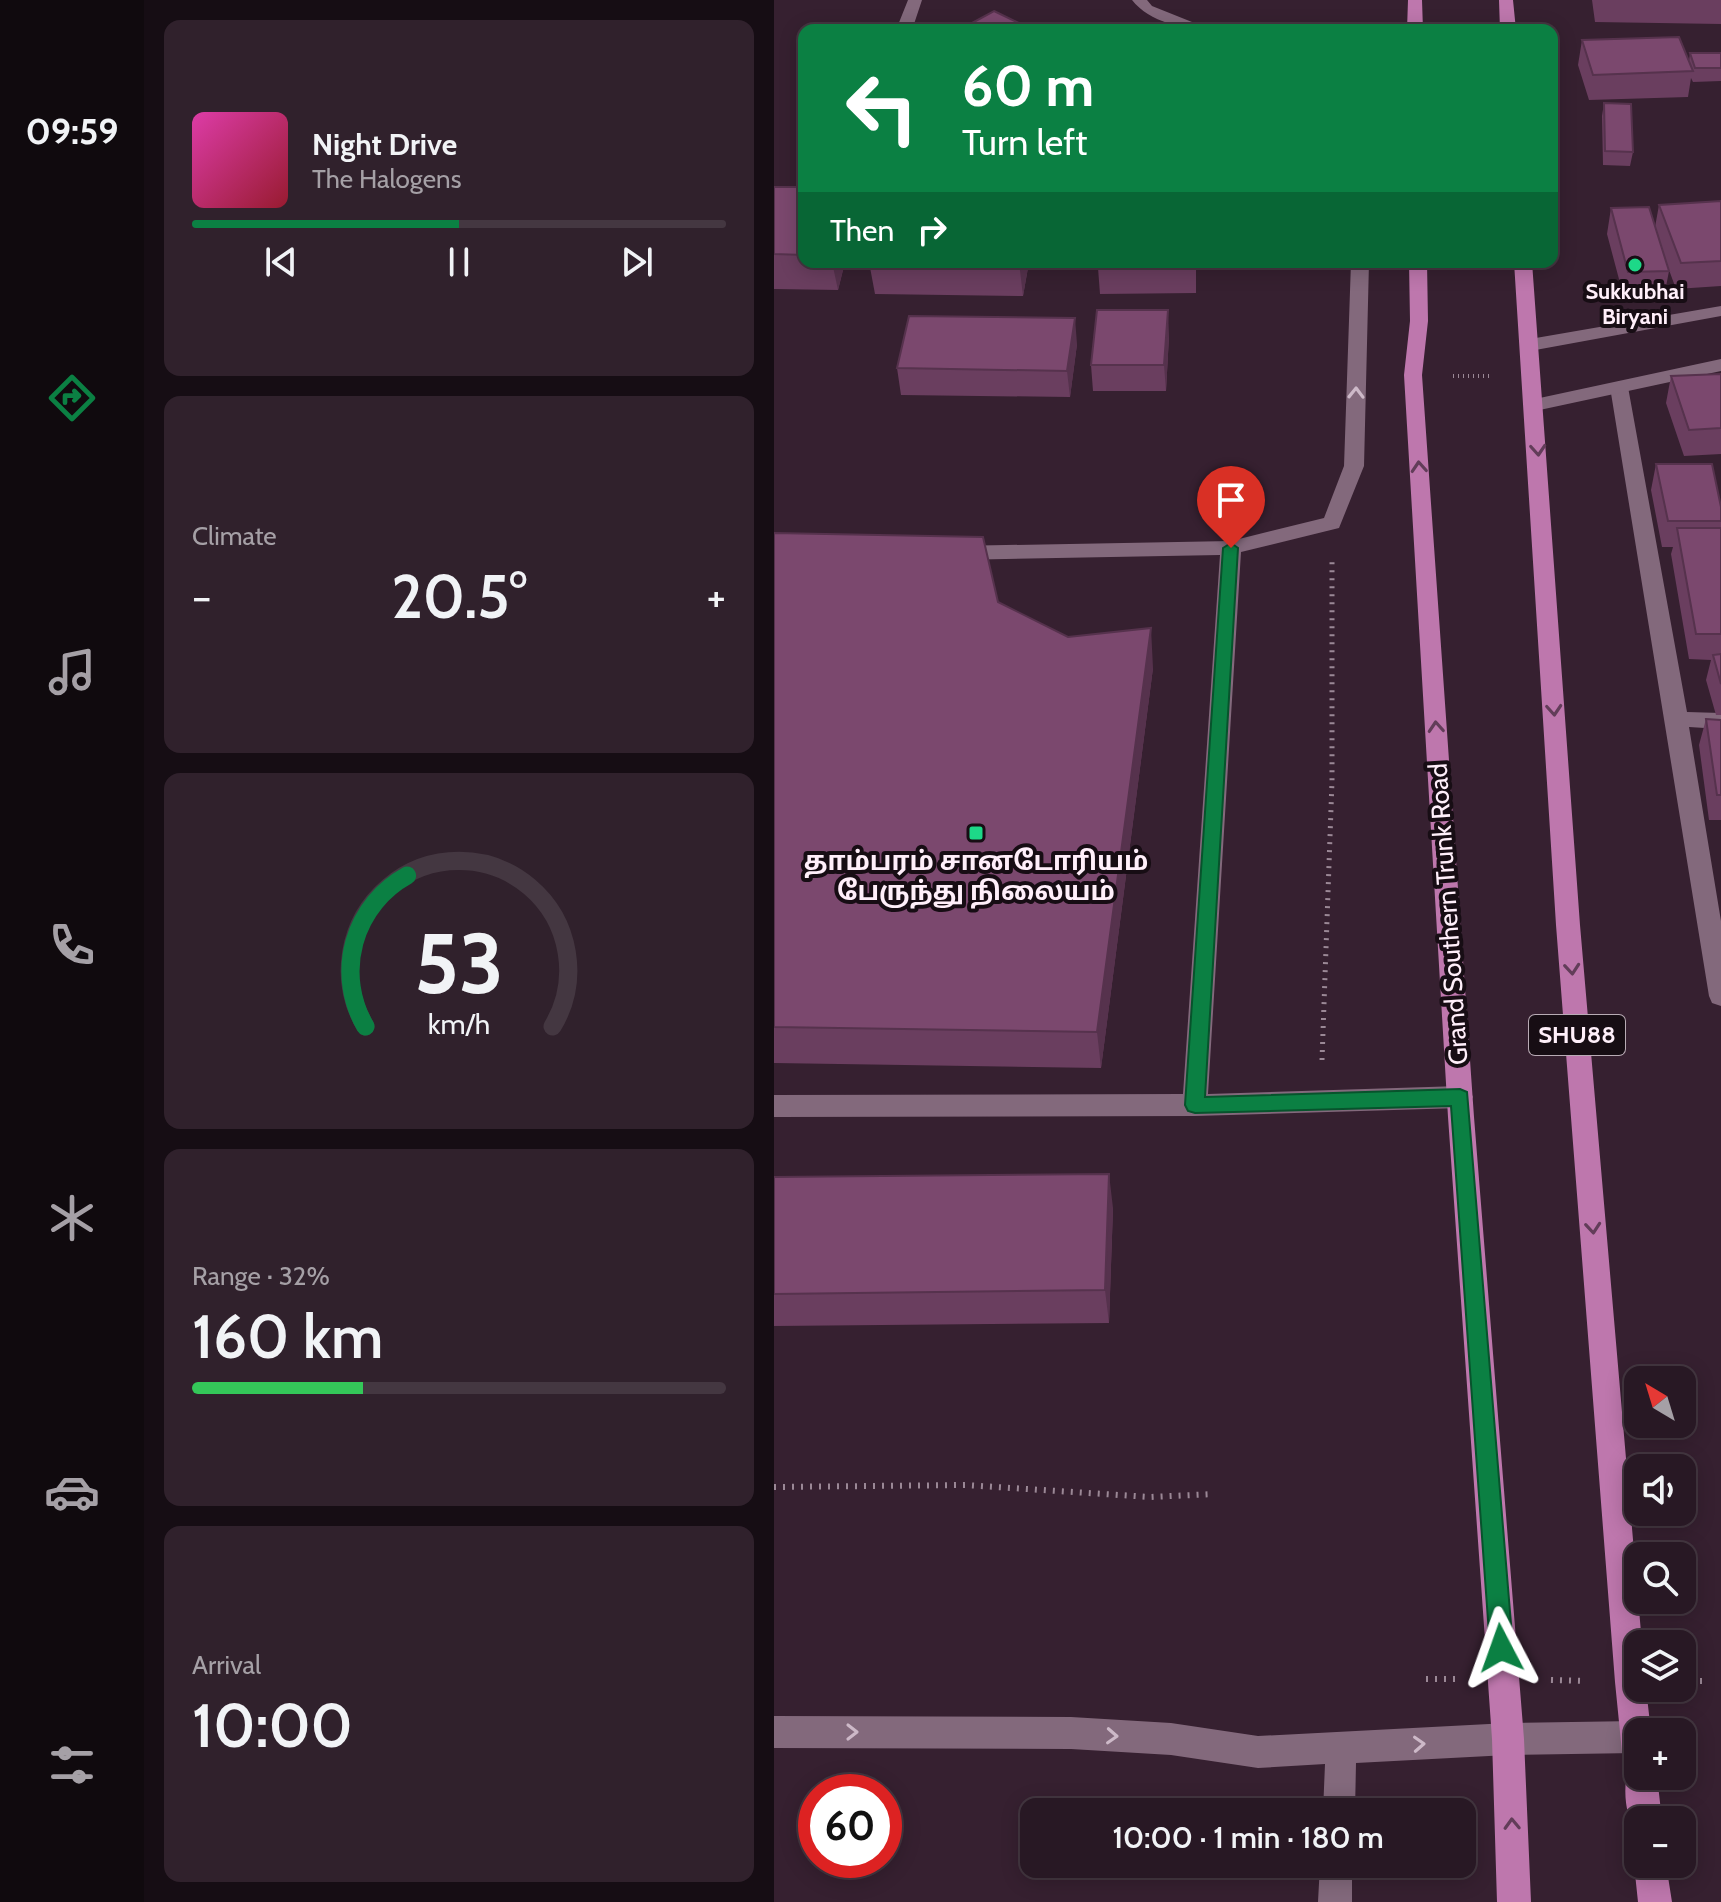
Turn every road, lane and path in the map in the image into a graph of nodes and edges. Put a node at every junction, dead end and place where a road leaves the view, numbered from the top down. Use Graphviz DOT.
graph roads {
  1 [pos="915,0"];
  2 [pos="1139,0"];
  3 [pos="1415,0"];
  4 [pos="1506,0"];
  5 [pos="906,24"];
  6 [pos="1188,24"];
  7 [pos="1415,24"];
  8 [pos="1508,24"];
  9 [pos="1360,268"];
  10 [pos="1418,268"];
  11 [pos="1524,268"];
  12 [pos="1721,311"];
  13 [pos="1530,345"];
  14 [pos="1721,365"];
  15 [pos="1619,387"];
  16 [pos="1535,405"];
  17 [pos="1332,523"];
  18 [pos="1231,548"];
  19 [pos="932,554"];
  20 [pos="1677,719"];
  21 [pos="1721,721"];
  22 [pos="1721,996"];
  23 [pos="1460,1097"];
  24 [pos="1321,1100"];
  25 [pos="1195,1105"];
  26 [pos="774,1106"];
  27 [pos="774,1487"];
  28 [pos="1214,1494"];
  29 [pos="1696,1681"];
  30 [pos="1709,1681"];
  31 [pos="1635,1718"];
  32 [pos="774,1732"];
  33 [pos="1508,1739"];
  34 [pos="1624,1744"];
  35 [pos="1341,1748"];
  36 [pos="1339,1798"];
  37 [pos="1336,1878"];
  38 [pos="1652,1878"];
  39 [pos="1335,1902"];
  40 [pos="1514,1902"];
  41 [pos="1655,1902"];
  1 -- 5 [label="street"];
  2 -- 6 [label="street"];
  3 -- 7 [label="main road"];
  4 -- 8 [label="main road"];
  17 -- 9 [label="street, one-way"];
  23 -- 10 [label="main road, Grand Southern Trunk Road, one-way"];
  11 -- 13 [label="main road, SHU88"];
  12 -- 13 [label="street"];
  13 -- 16 [label="main road, SHU88"];
  14 -- 15 [label="street"];
  15 -- 16 [label="street"];
  15 -- 20 [label="street"];
  16 -- 31 [label="main road, SHU88, one-way"];
  17 -- 18 [label="street"];
  17 -- 24 [label="path"];
  18 -- 19 [label="street"];
  18 -- 25 [label="street"];
  20 -- 21 [label="street"];
  20 -- 22 [label="street"];
  23 -- 24 [label="street"];
  23 -- 33 [label="main road, Grand Southern Trunk Road"];
  24 -- 25 [label="street"];
  25 -- 26 [label="street"];
  27 -- 28 [label="path"];
  29 -- 30 [label="path"];
  32 -- 35 [label="street, one-way"];
  33 -- 34 [label="street"];
  35 -- 33 [label="street, one-way"];
  40 -- 33 [label="main road, Grand Southern Trunk Road, one-way"];
  35 -- 36 [label="street"];
  37 -- 39 [label="street"];
  38 -- 41 [label="main road"];
}
